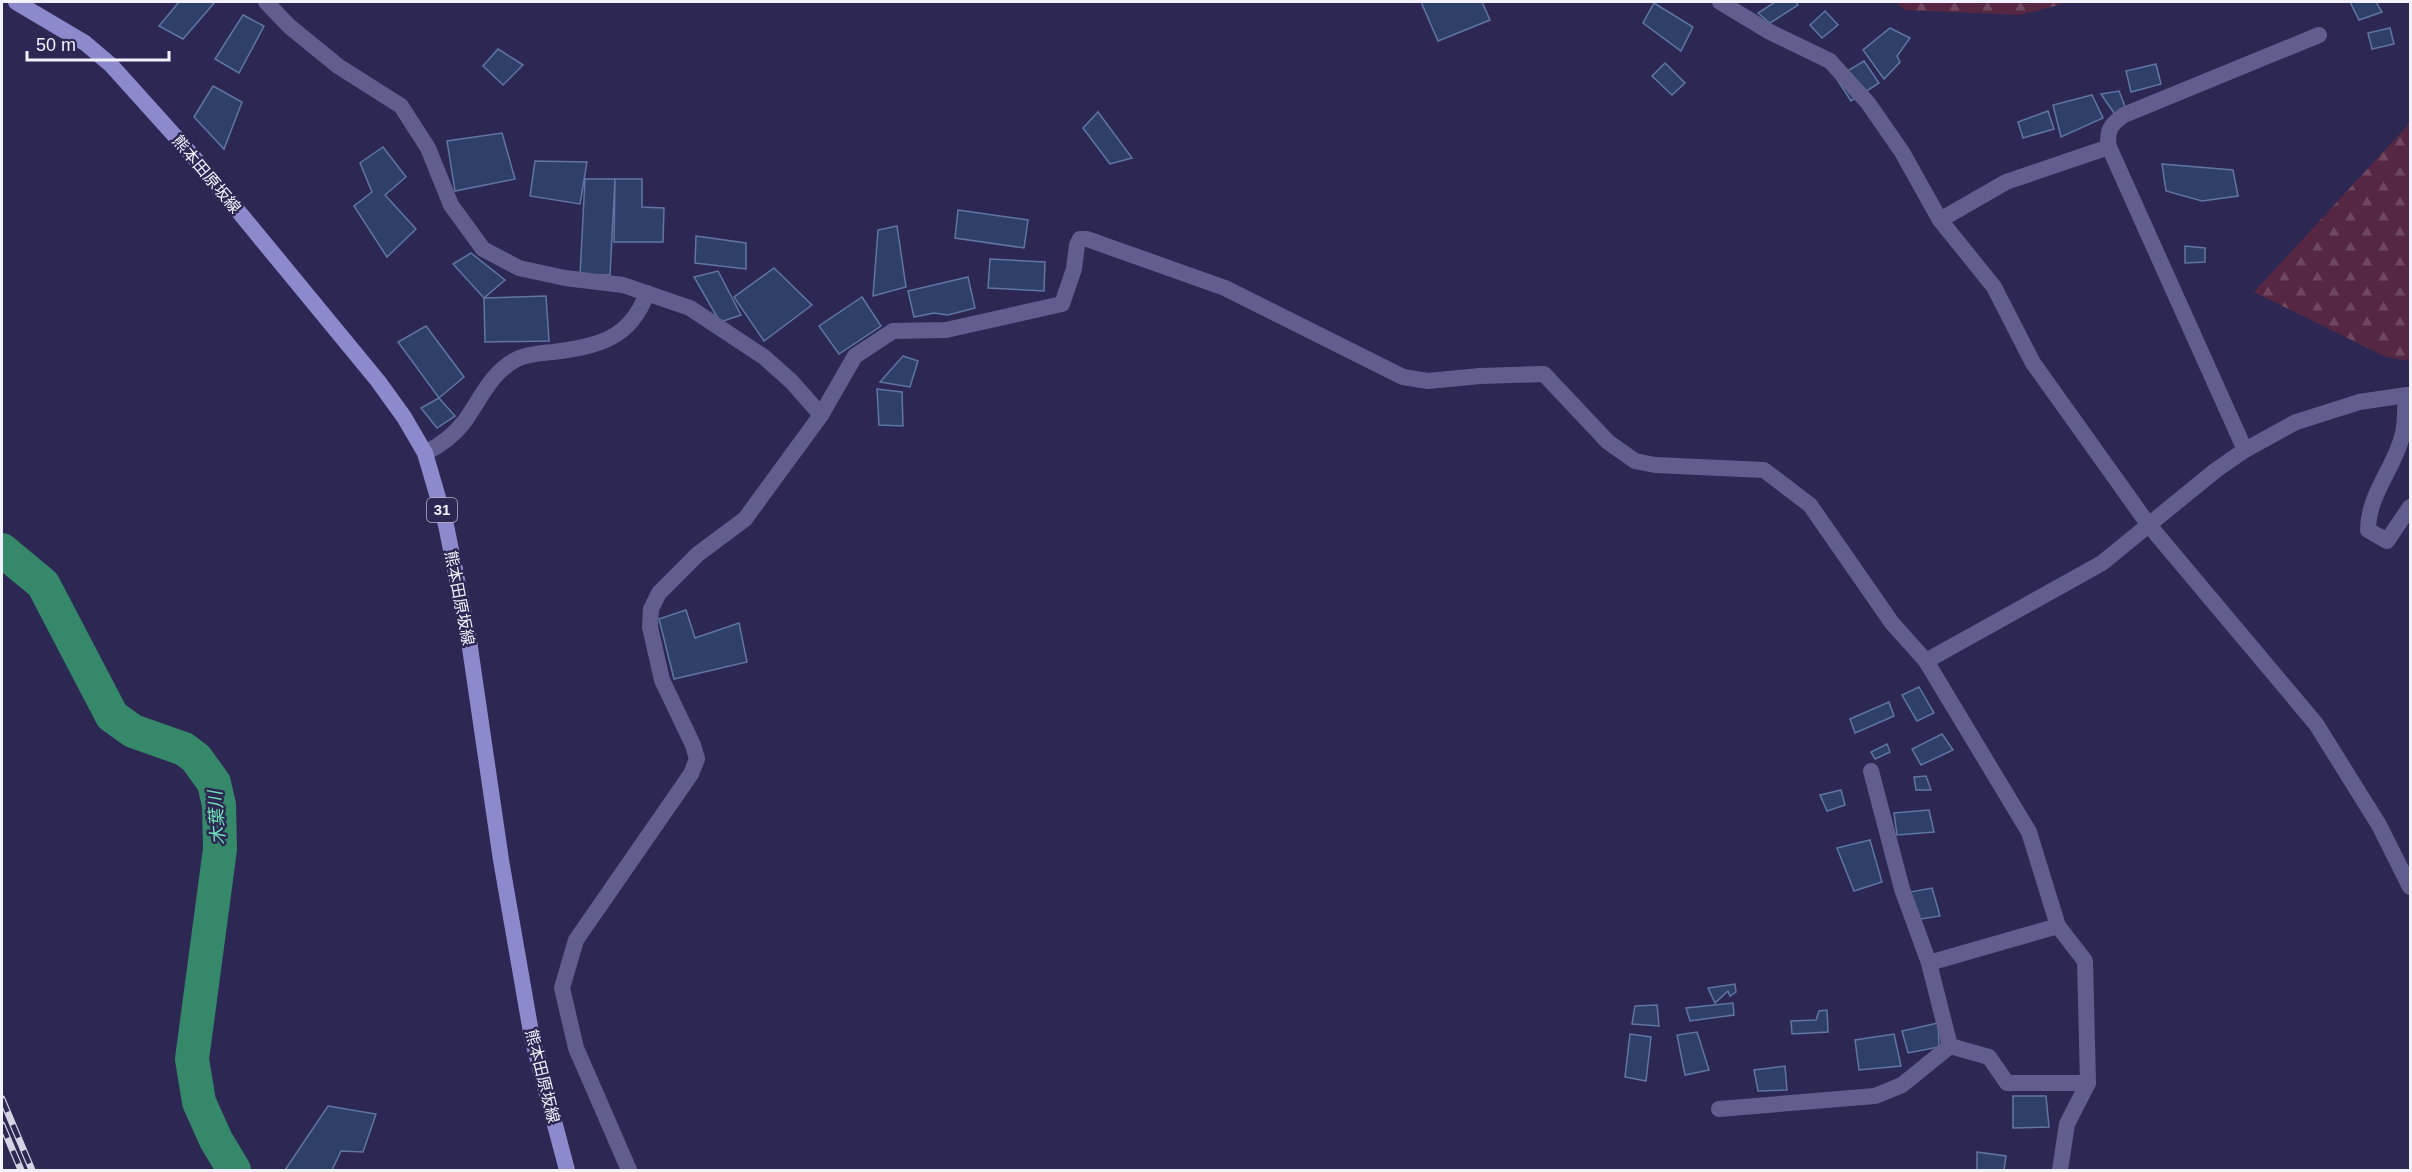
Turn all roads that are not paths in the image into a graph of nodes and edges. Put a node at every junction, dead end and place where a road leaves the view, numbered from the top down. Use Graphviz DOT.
graph roads {
  1 [pos="16,2"];
  2 [pos="266,2"];
  3 [pos="1719,2"];
  4 [pos="2319,35"];
  5 [pos="2109,147"];
  6 [pos="1940,220"];
  7 [pos="647,293"];
  8 [pos="821,415"];
  9 [pos="2245,450"];
  10 [pos="425,453"];
  11 [pos="2410,507"];
  12 [pos="2148,524"];
  13 [pos="1926,661"];
  14 [pos="1871,771"];
  15 [pos="2410,887"];
  16 [pos="2058,926"];
  17 [pos="1929,963"];
  18 [pos="1950,1046"];
  19 [pos="2088,1083"];
  20 [pos="1719,1109"];
  21 [pos="567,1170"];
  22 [pos="629,1170"];
  23 [pos="2060,1170"];
  1 -- 10 [label="main road, 熊本田原坂線 / 31"];
  2 -- 7 [label="street"];
  3 -- 6 [label="street"];
  4 -- 5 [label="street"];
  5 -- 6 [label="street"];
  5 -- 9 [label="street"];
  6 -- 12 [label="street"];
  7 -- 8 [label="street"];
  7 -- 10 [label="street"];
  8 -- 13 [label="street"];
  8 -- 22 [label="street"];
  9 -- 11 [label="street"];
  9 -- 12 [label="street"];
  10 -- 21 [label="main road, 熊本田原坂線 / 31"];
  12 -- 13 [label="street"];
  12 -- 15 [label="street"];
  13 -- 16 [label="street"];
  14 -- 17 [label="street"];
  16 -- 17 [label="street"];
  16 -- 19 [label="street"];
  17 -- 18 [label="street"];
  18 -- 19 [label="street"];
  18 -- 20 [label="street"];
  19 -- 23 [label="street"];
}
